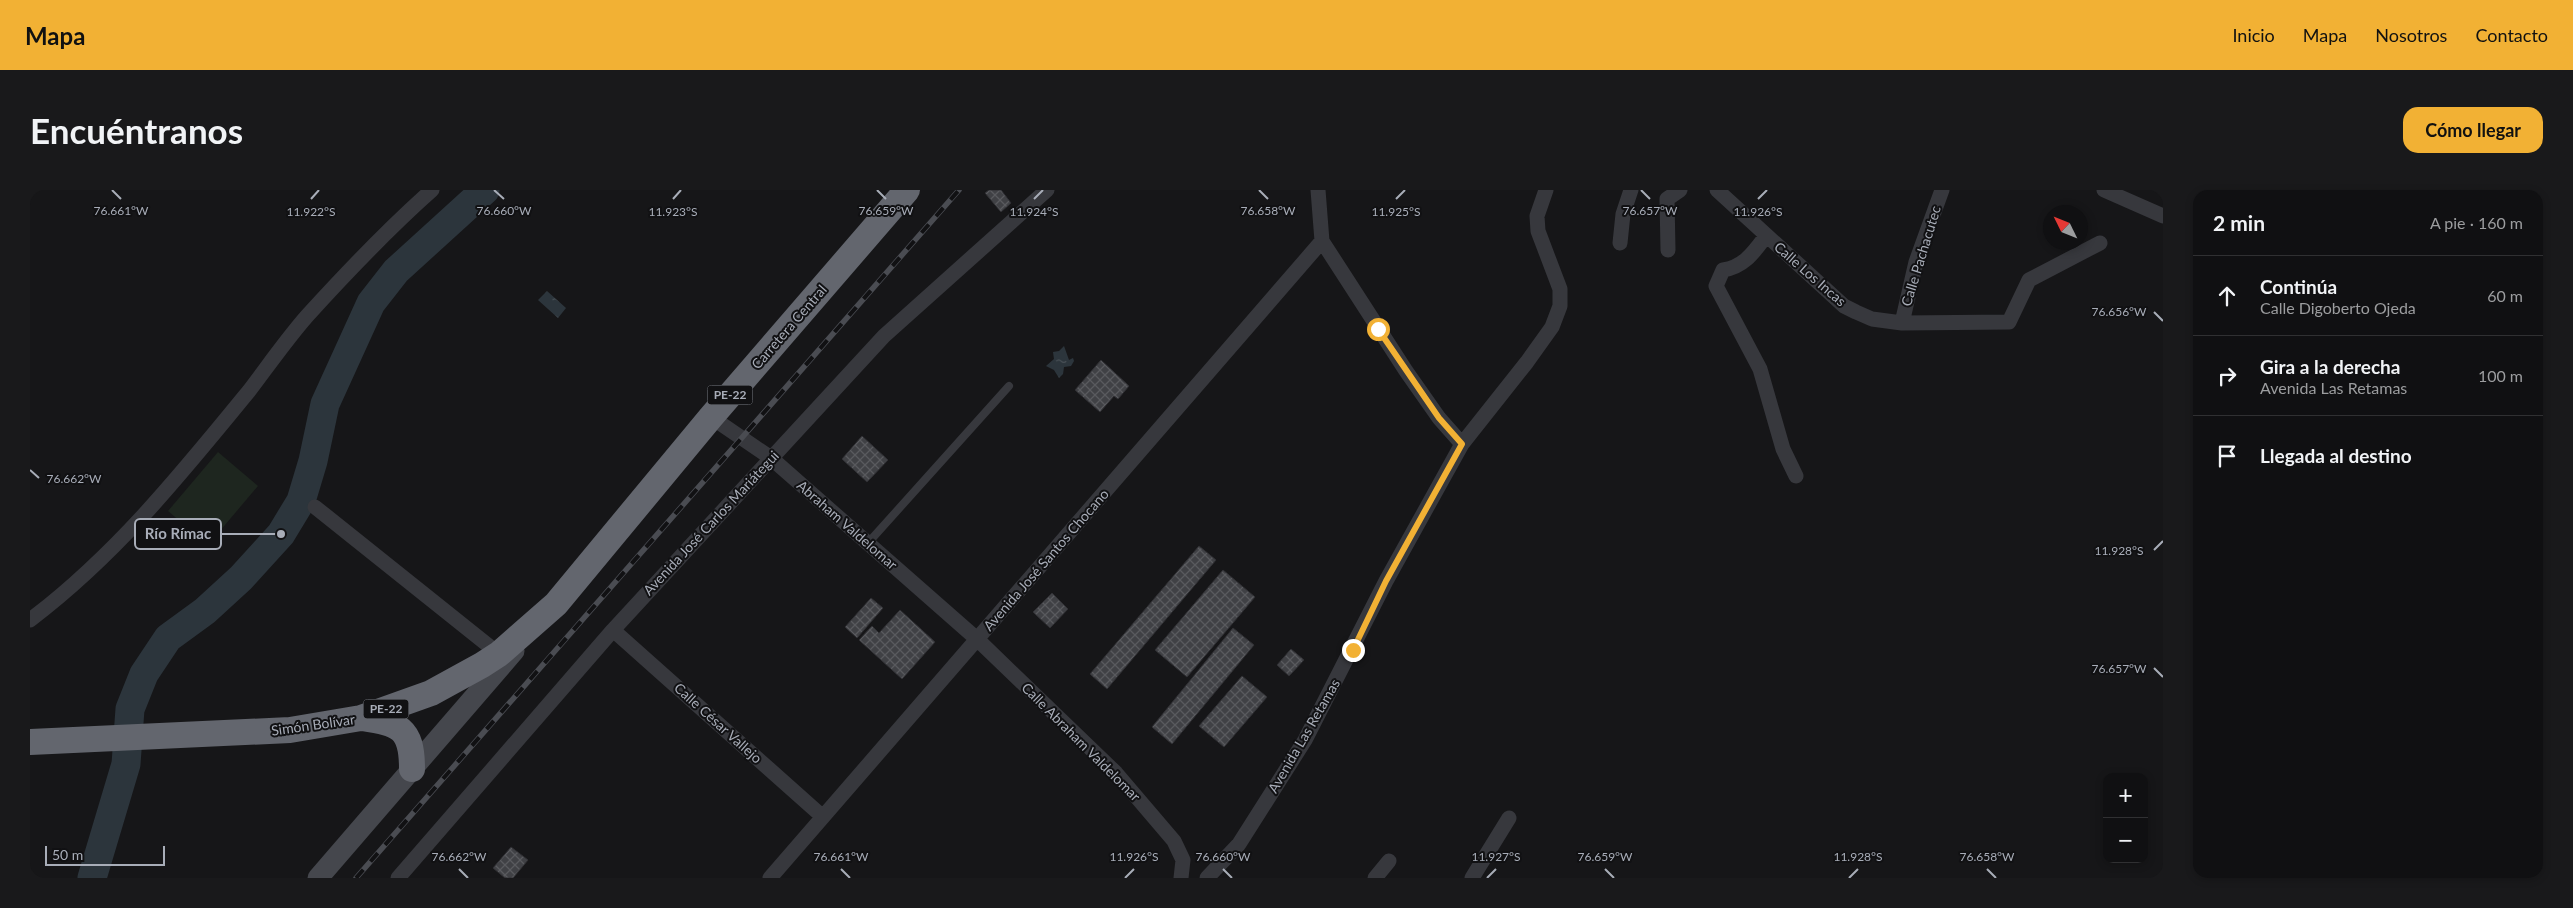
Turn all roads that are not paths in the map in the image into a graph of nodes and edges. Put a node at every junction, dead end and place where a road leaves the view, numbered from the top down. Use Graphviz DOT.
graph roads {
  1 [pos="432,190"];
  2 [pos="907,190"];
  3 [pos="1047,190"];
  4 [pos="1318,190"];
  5 [pos="1546,190"];
  6 [pos="1632,190"];
  7 [pos="1680,190"];
  8 [pos="1717,190"];
  9 [pos="1942,190"];
  10 [pos="2104,190"];
  11 [pos="2163,216"];
  12 [pos="1766,236"];
  13 [pos="1322,241"];
  14 [pos="1620,243"];
  15 [pos="2100,243"];
  16 [pos="1668,250"];
  17 [pos="1902,323"];
  18 [pos="1008,386"];
  19 [pos="712,417"];
  20 [pos="1462,444"];
  21 [pos="771,458"];
  22 [pos="1796,476"];
  23 [pos="315,507"];
  24 [pos="868,543"];
  25 [pos="556,604"];
  26 [pos="30,620"];
  27 [pos="613,630"];
  28 [pos="978,640"];
  29 [pos="499,654"];
  30 [pos="361,718"];
  31 [pos="30,742"];
  32 [pos="412,769"];
  33 [pos="823,817"];
  34 [pos="1508,818"];
  35 [pos="1389,861"];
  36 [pos="318,878"];
  37 [pos="398,878"];
  38 [pos="770,878"];
  39 [pos="1181,878"];
  40 [pos="1207,878"];
  41 [pos="1374,878"];
  42 [pos="1472,878"];
  1 -- 26 [label="street"];
  2 -- 19 [label="highway, Carretera Central / PE-22"];
  3 -- 21 [label="street, Avenida José Carlos Mariátegui"];
  4 -- 13 [label="street"];
  5 -- 20 [label="street, Avenida Las Retamas"];
  6 -- 14 [label="street"];
  7 -- 16 [label="street"];
  8 -- 12 [label="street, Calle Los Incas"];
  9 -- 17 [label="street, Calle Pachacutec"];
  10 -- 11 [label="street"];
  12 -- 17 [label="street, Calle Los Incas"];
  12 -- 22 [label="street"];
  13 -- 20 [label="street"];
  13 -- 28 [label="street, Avenida José Santos Chocano"];
  15 -- 17 [label="street, Calle Los Incas"];
  18 -- 24 [label="lane"];
  19 -- 21 [label="street, Abraham Valdelomar"];
  19 -- 25 [label="highway, Carretera Central / PE-22"];
  20 -- 40 [label="street, Avenida Las Retamas"];
  21 -- 24 [label="street, Abraham Valdelomar"];
  21 -- 27 [label="street, Avenida José Carlos Mariátegui"];
  23 -- 29 [label="street"];
  24 -- 28 [label="street, Abraham Valdelomar"];
  25 -- 29 [label="highway, Simón Bolívar / PE-22"];
  25 -- 32 [label="street"];
  27 -- 33 [label="street, Calle César Vallejo"];
  27 -- 37 [label="street, Avenida José Carlos Mariátegui"];
  28 -- 33 [label="street, Avenida José Santos Chocano"];
  28 -- 39 [label="street, Calle Abraham Valdelomar"];
  29 -- 30 [label="highway, Simón Bolívar / PE-22"];
  30 -- 31 [label="highway, Simón Bolívar / PE-22"];
  30 -- 32 [label="highway"];
  32 -- 36 [label="street"];
  33 -- 38 [label="street, Avenida José Santos Chocano"];
  34 -- 42 [label="street"];
  35 -- 41 [label="street"];
}
